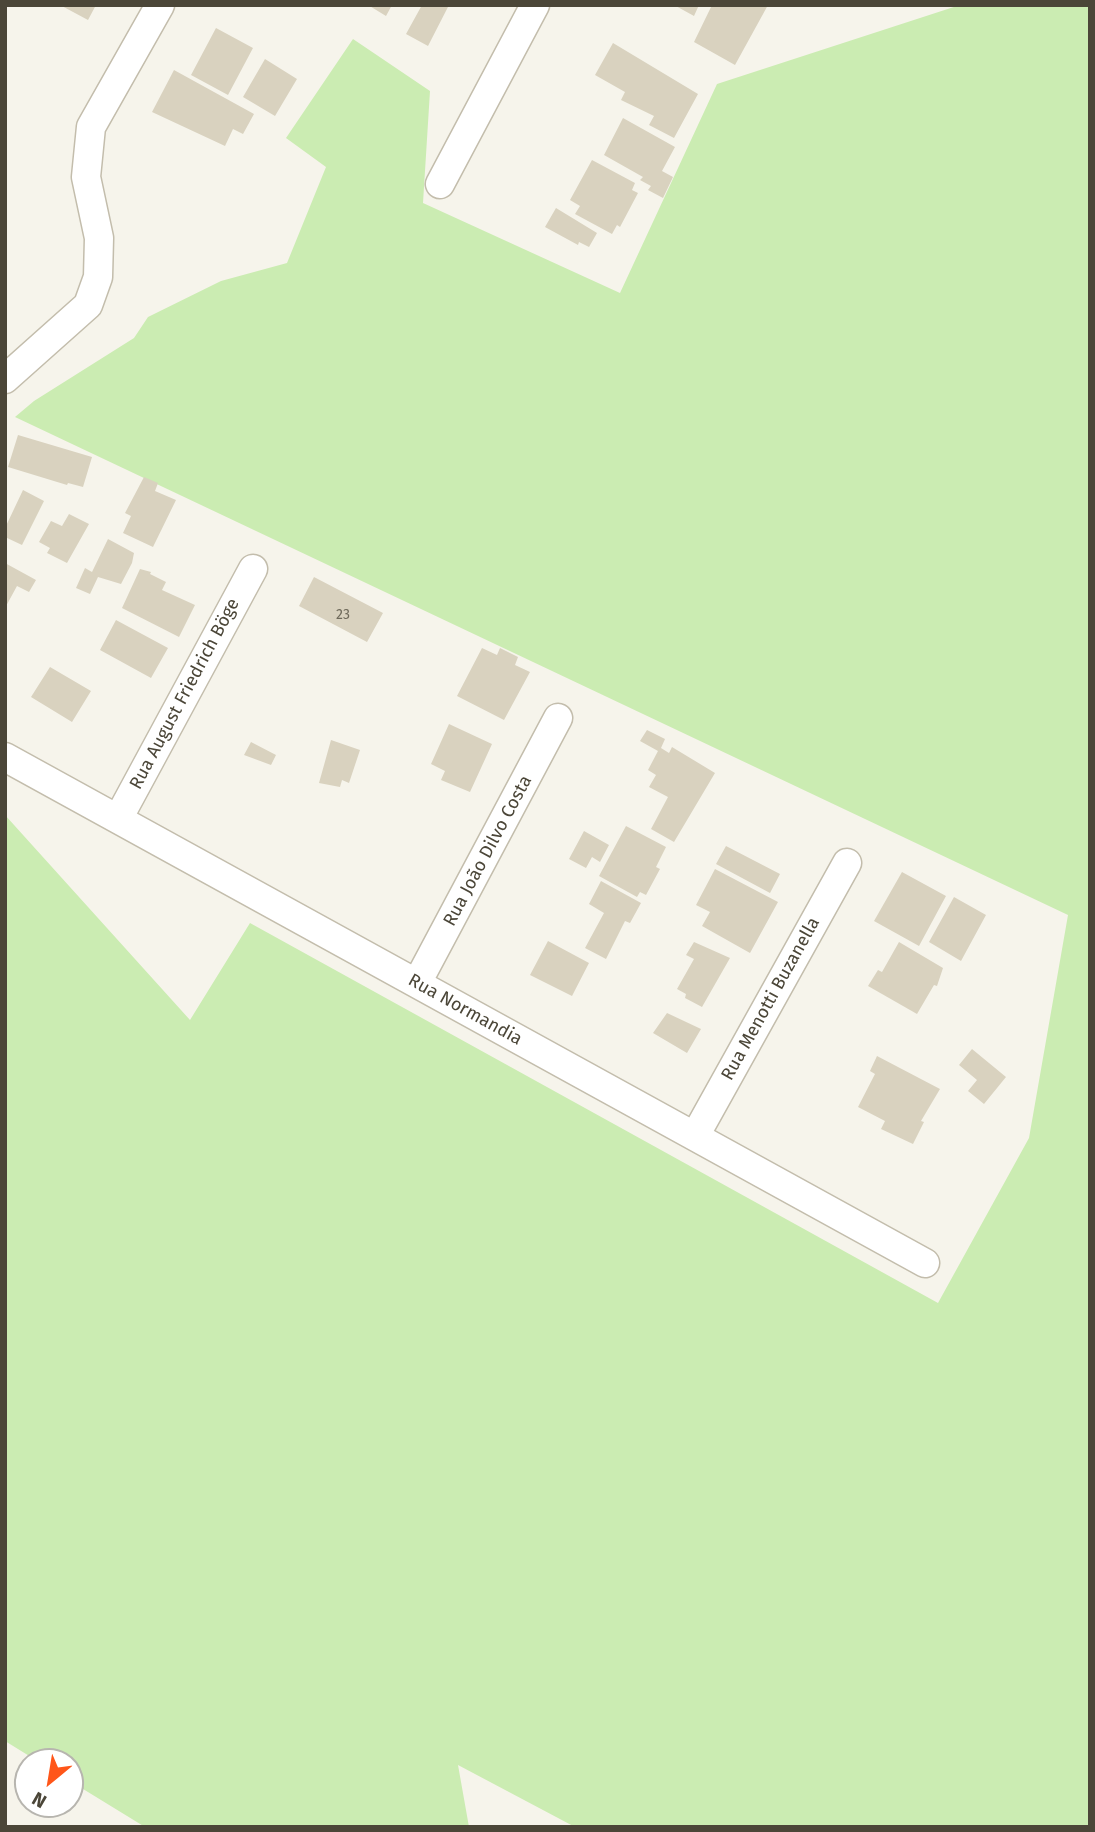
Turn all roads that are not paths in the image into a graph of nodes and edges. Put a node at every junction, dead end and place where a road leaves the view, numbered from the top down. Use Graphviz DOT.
graph roads {
  1 [pos="160,5"];
  2 [pos="535,5"];
  3 [pos="440,184"];
  4 [pos="5,379"];
  5 [pos="253,569"];
  6 [pos="558,718"];
  7 [pos="5,757"];
  8 [pos="118,819"];
  9 [pos="847,863"];
  10 [pos="417,984"];
  11 [pos="695,1136"];
  12 [pos="925,1263"];
  1 -- 4 [label="street"];
  2 -- 3 [label="street"];
  5 -- 8 [label="street, Rua August Friedrich Böge"];
  6 -- 10 [label="street, Rua João Dilvo Costa"];
  7 -- 8 [label="street, Rua Normandia"];
  8 -- 10 [label="street, Rua Normandia"];
  9 -- 11 [label="street, Rua Menotti Buzanella"];
  10 -- 11 [label="street, Rua Normandia"];
  11 -- 12 [label="street, Rua Normandia"];
}
